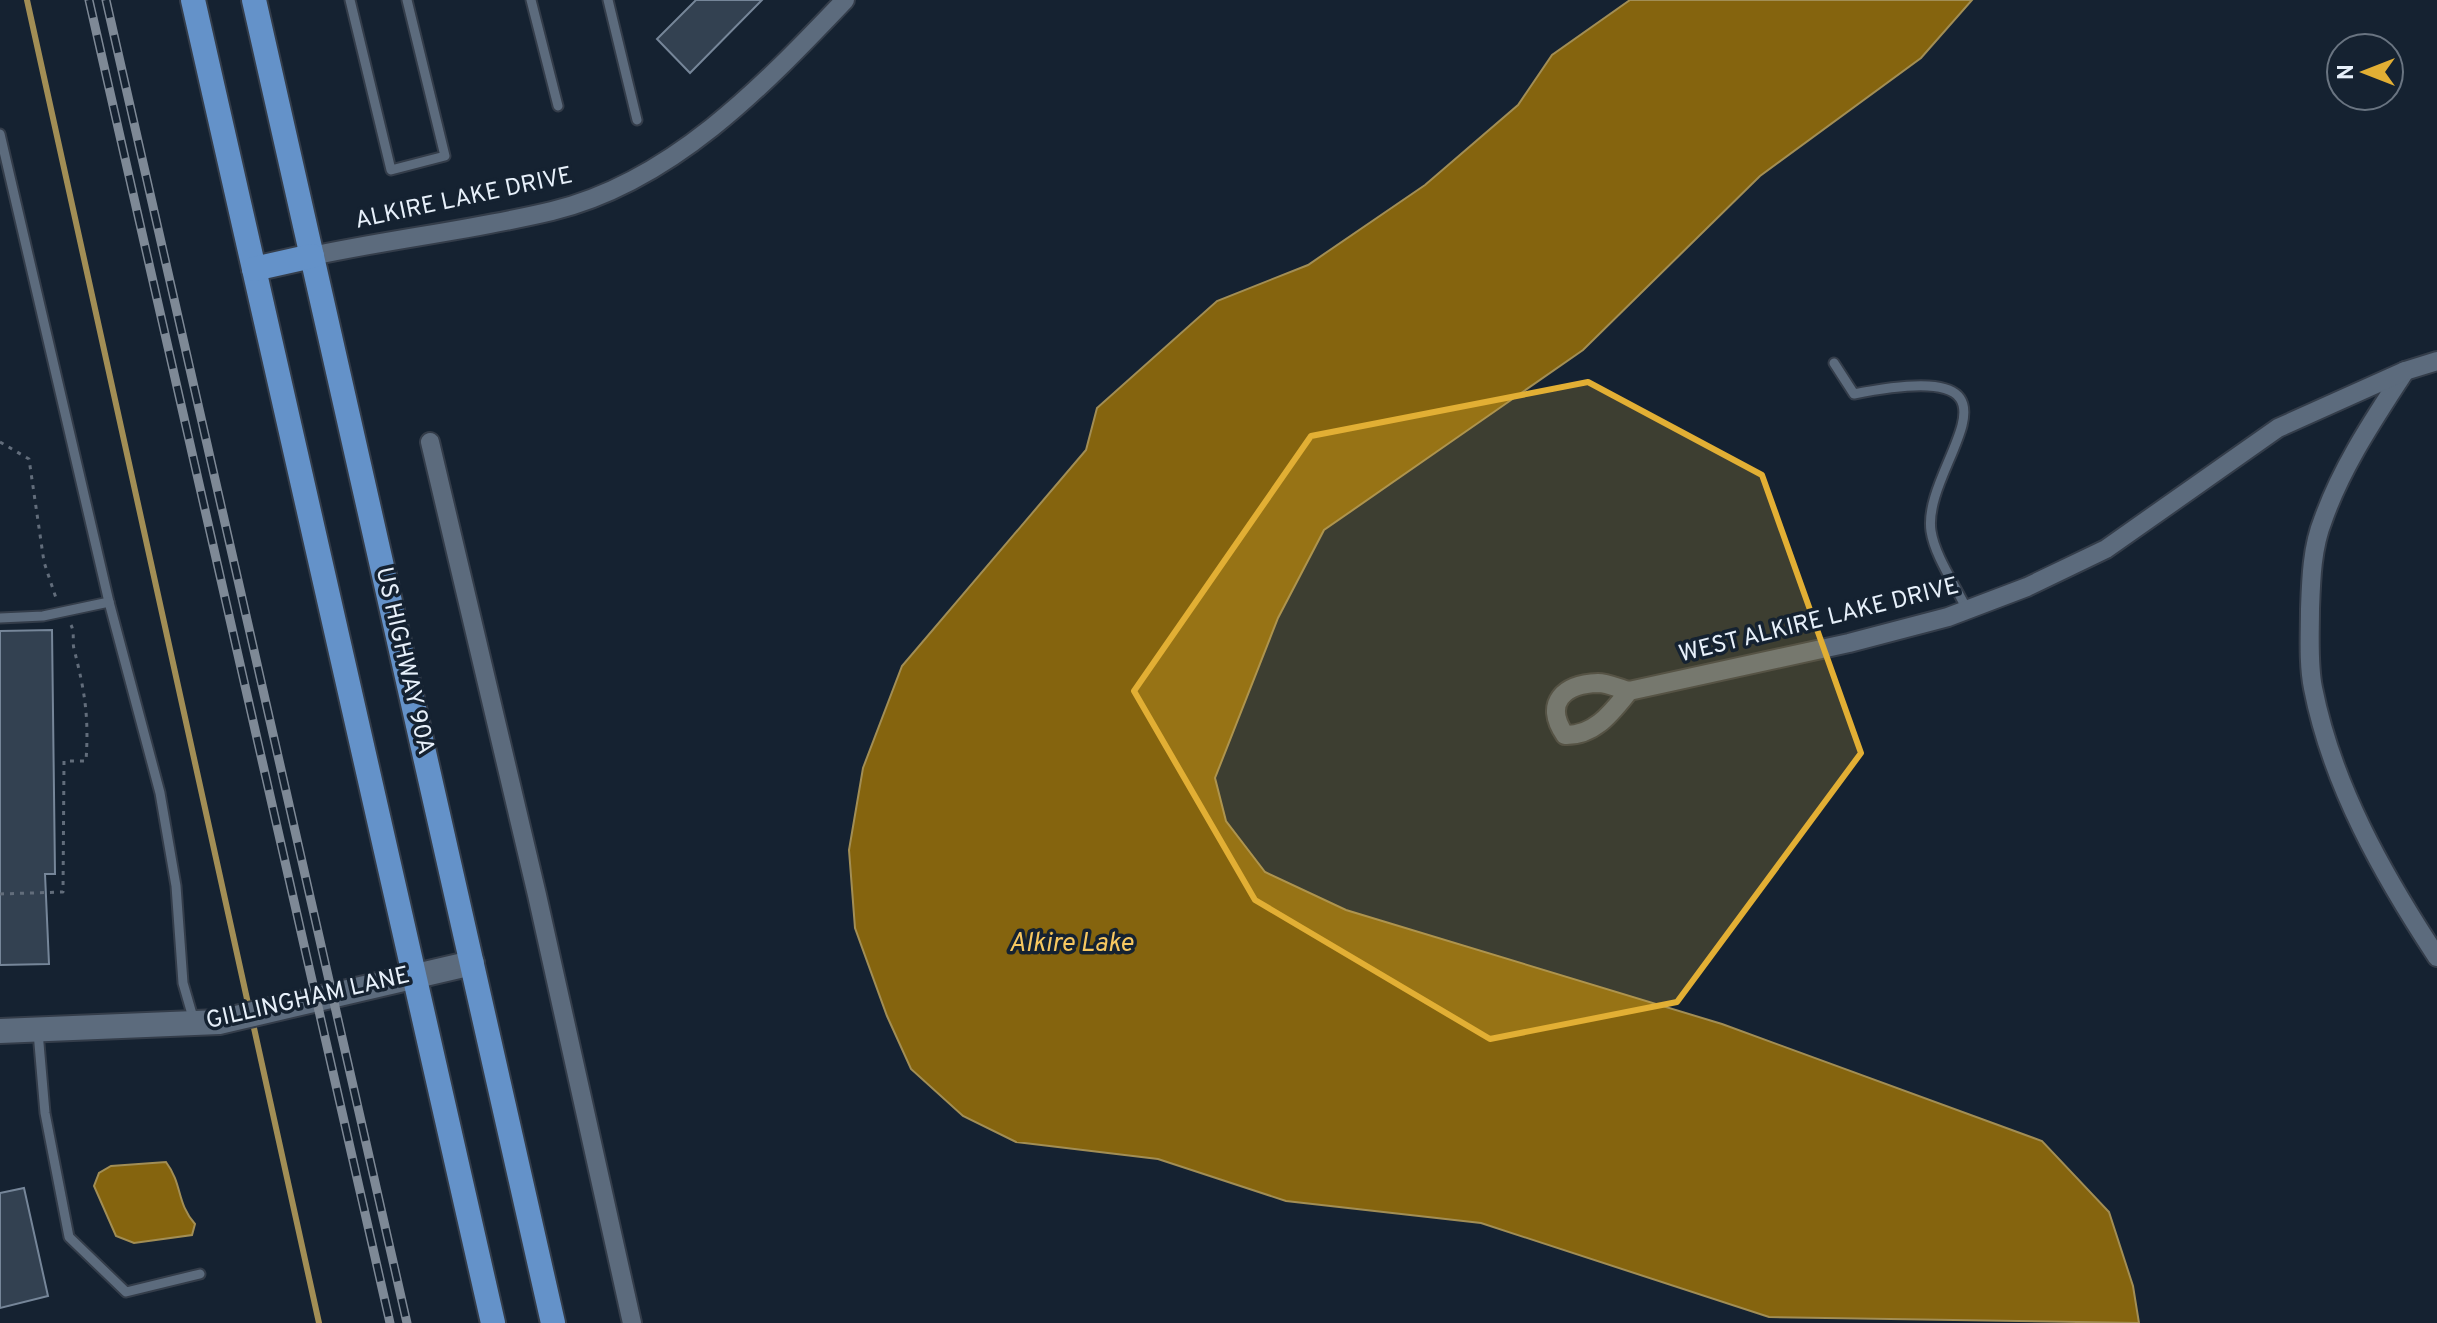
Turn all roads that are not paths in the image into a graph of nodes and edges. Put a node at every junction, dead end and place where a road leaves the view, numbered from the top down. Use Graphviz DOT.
graph roads {
  1 [pos="193,0"];
  2 [pos="254,0"];
  3 [pos="350,0"];
  4 [pos="407,0"];
  5 [pos="531,0"];
  6 [pos="608,0"];
  7 [pos="845,0"];
  8 [pos="558,106"];
  9 [pos="637,120"];
  10 [pos="0,134"];
  11 [pos="312,256"];
  12 [pos="254,269"];
  13 [pos="2437,361"];
  14 [pos="1834,363"];
  15 [pos="2405,371"];
  16 [pos="430,442"];
  17 [pos="109,602"];
  18 [pos="1967,610"];
  19 [pos="0,618"];
  20 [pos="1629,691"];
  21 [pos="2437,957"];
  22 [pos="472,963"];
  23 [pos="414,974"];
  24 [pos="207,1023"];
  25 [pos="0,1031"];
  26 [pos="38,1032"];
  27 [pos="200,1274"];
  28 [pos="493,1323"];
  29 [pos="553,1323"];
  30 [pos="632,1323"];
  1 -- 12 [label="main road"];
  2 -- 11 [label="main road, US HIGHWAY 90A"];
  3 -- 4 [label="lane"];
  5 -- 8 [label="lane"];
  6 -- 9 [label="lane"];
  7 -- 11 [label="street, ALKIRE LAKE DRIVE"];
  10 -- 17 [label="lane"];
  11 -- 12 [label="main road"];
  11 -- 22 [label="main road, US HIGHWAY 90A"];
  12 -- 23 [label="main road"];
  13 -- 15 [label="street, WEST ALKIRE LAKE DRIVE"];
  14 -- 18 [label="lane"];
  15 -- 18 [label="street, WEST ALKIRE LAKE DRIVE"];
  15 -- 21 [label="street"];
  16 -- 30 [label="street"];
  17 -- 19 [label="lane"];
  17 -- 24 [label="lane"];
  18 -- 20 [label="street, WEST ALKIRE LAKE DRIVE"];
  22 -- 23 [label="street, GILLINGHAM LANE"];
  22 -- 29 [label="main road, US HIGHWAY 90A"];
  23 -- 24 [label="street, GILLINGHAM LANE"];
  23 -- 28 [label="main road"];
  24 -- 26 [label="street, GILLINGHAM LANE"];
  25 -- 26 [label="street, GILLINGHAM LANE"];
  26 -- 27 [label="lane"];
}
